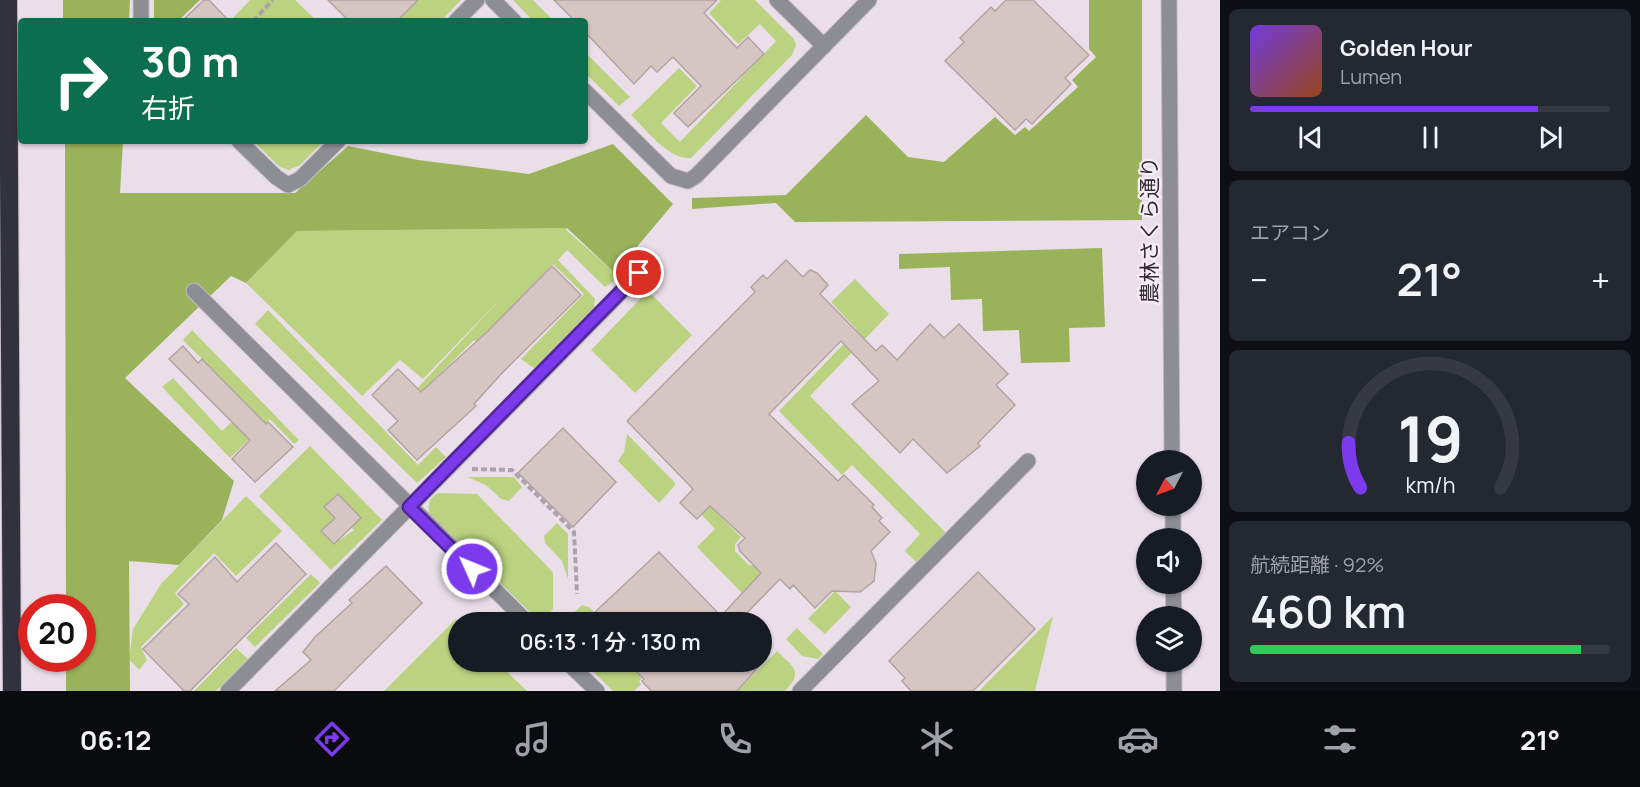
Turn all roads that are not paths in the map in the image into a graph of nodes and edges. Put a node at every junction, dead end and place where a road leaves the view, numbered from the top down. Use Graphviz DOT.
graph roads {
  1 [pos="8,0"];
  2 [pos="141,0"];
  3 [pos="477,0"];
  4 [pos="493,0"];
  5 [pos="777,0"];
  6 [pos="869,0"];
  7 [pos="1169,0"];
  8 [pos="141,18"];
  9 [pos="459,18"];
  10 [pos="511,18"];
  11 [pos="824,46"];
  12 [pos="588,94"];
  13 [pos="242,144"];
  14 [pos="335,144"];
  15 [pos="639,273"];
  16 [pos="194,291"];
  17 [pos="1173,450"];
  18 [pos="1028,461"];
  19 [pos="409,507"];
  20 [pos="517,612"];
  21 [pos="577,672"];
  22 [pos="1174,672"];
  23 [pos="12,691"];
  24 [pos="228,691"];
  25 [pos="597,691"];
  26 [pos="800,691"];
  27 [pos="1174,691"];
  1 -- 23 [label="highway"];
  2 -- 8 [label="street"];
  3 -- 9 [label="street"];
  4 -- 10 [label="street"];
  5 -- 11 [label="street"];
  6 -- 11 [label="street"];
  7 -- 17 [label="street, 農林さくら通り"];
  11 -- 12 [label="street"];
  13 -- 14 [label="street"];
  15 -- 19 [label="street"];
  16 -- 19 [label="street"];
  18 -- 26 [label="street"];
  19 -- 20 [label="street"];
  19 -- 24 [label="street"];
  21 -- 25 [label="street"];
  22 -- 27 [label="street"];
}
